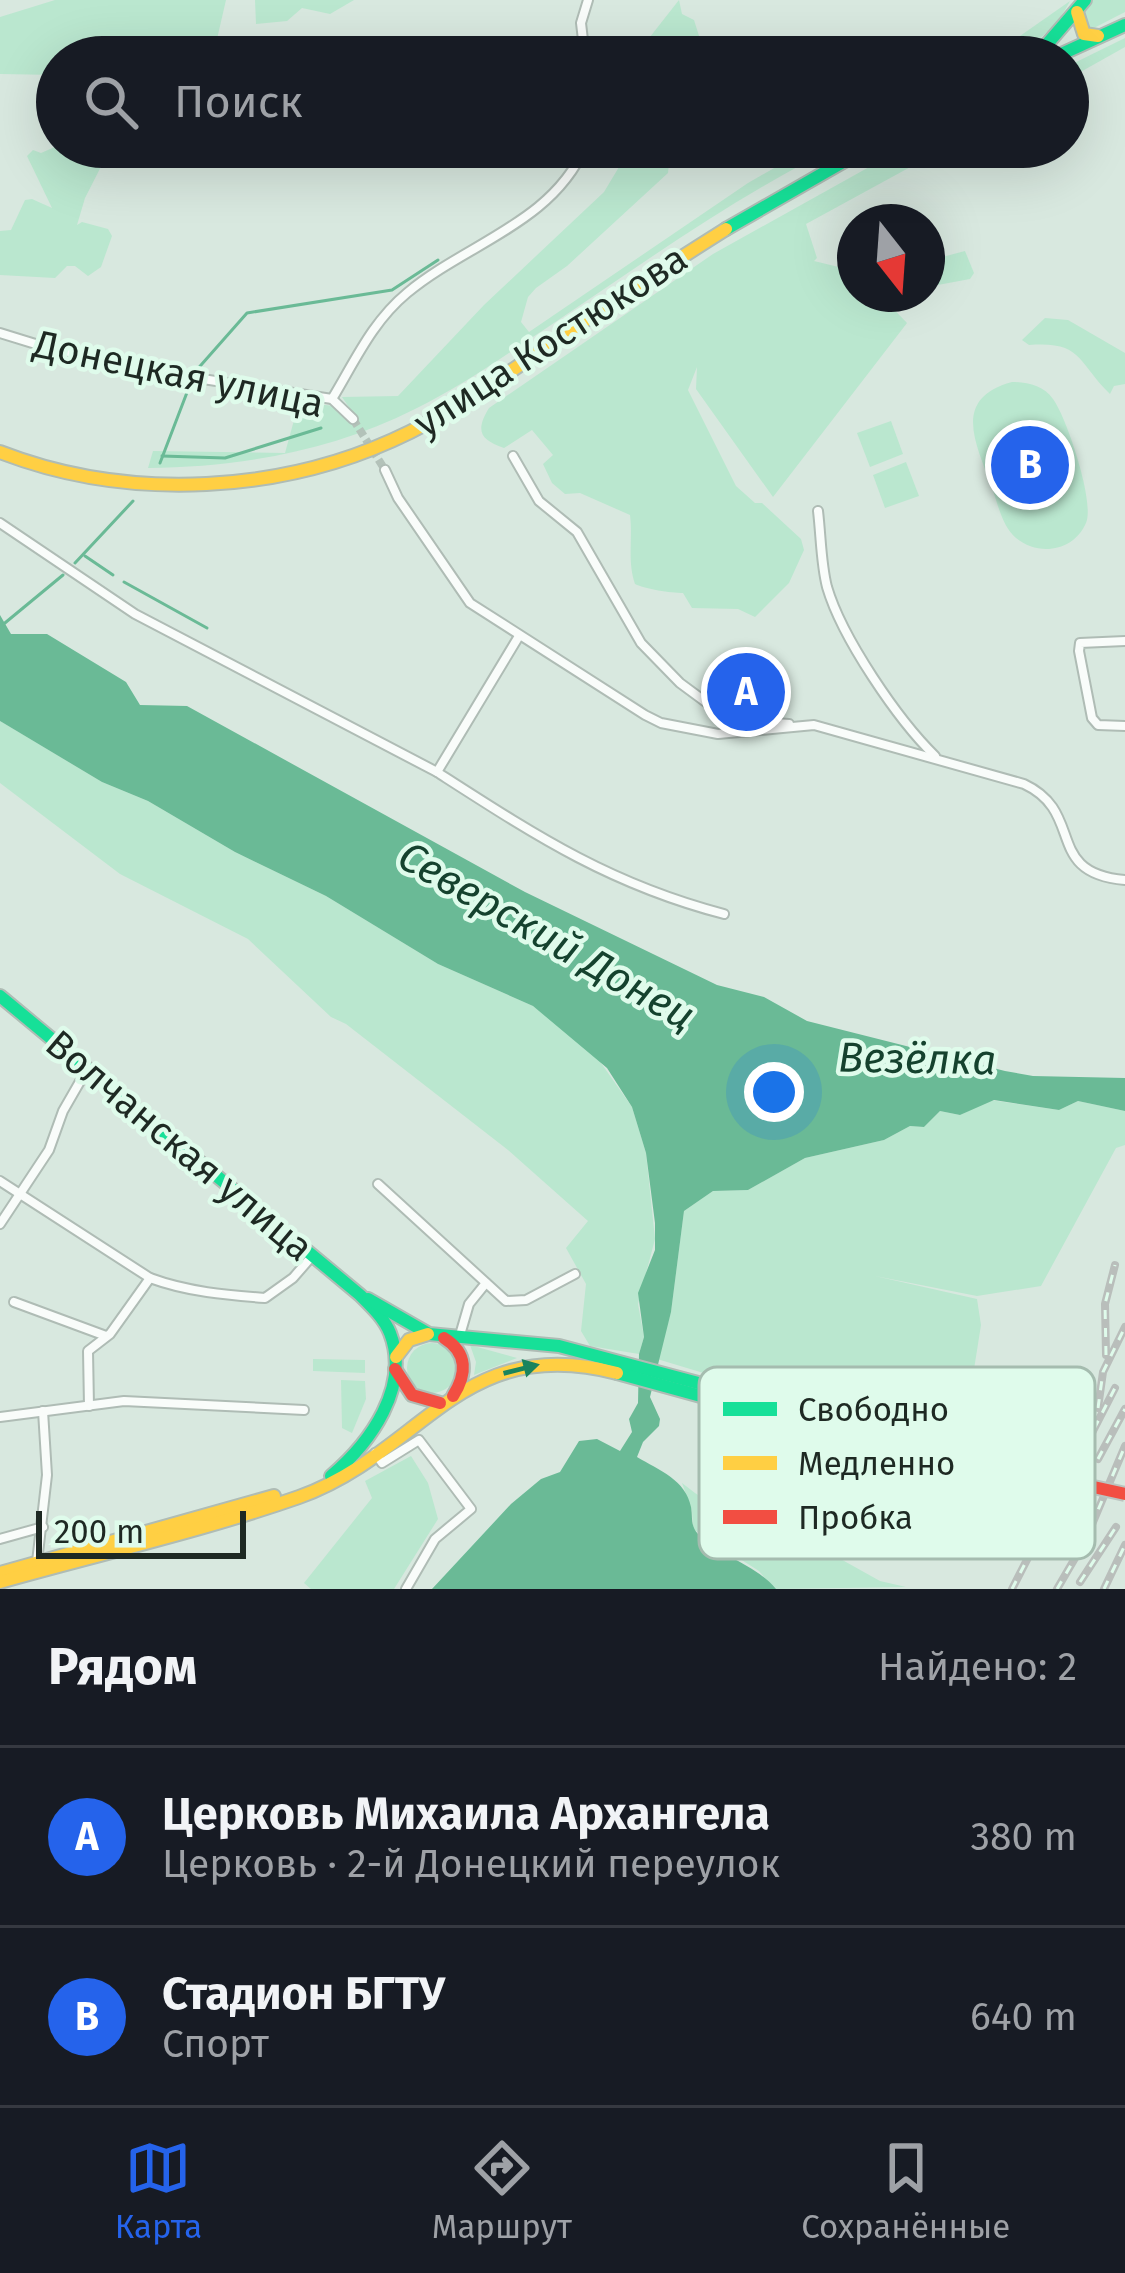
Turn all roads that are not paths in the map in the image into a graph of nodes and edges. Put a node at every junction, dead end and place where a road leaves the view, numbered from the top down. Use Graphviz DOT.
graph roads {
  1 [pos="588,0"];
  2 [pos="1081,6"];
  3 [pos="1122,24"];
  4 [pos="1102,35"];
  5 [pos="583,36"];
  6 [pos="1055,36"];
  7 [pos="1089,41"];
  8 [pos="575,168"];
  9 [pos="830,168"];
  10 [pos="0,333"];
  11 [pos="332,399"];
  12 [pos="353,419"];
  13 [pos="0,452"];
  14 [pos="513,456"];
  15 [pos="385,470"];
  16 [pos="818,511"];
  17 [pos="0,524"];
  18 [pos="519,636"];
  19 [pos="1125,641"];
  20 [pos="793,725"];
  21 [pos="1125,726"];
  22 [pos="937,758"];
  23 [pos="437,772"];
  24 [pos="1125,880"];
  25 [pos="724,914"];
  26 [pos="0,995"];
  27 [pos="86,1071"];
  28 [pos="0,1180"];
  29 [pos="378,1184"];
  30 [pos="21,1197"];
  31 [pos="0,1224"];
  32 [pos="313,1255"];
  33 [pos="575,1274"];
  34 [pos="150,1278"];
  35 [pos="486,1283"];
  36 [pos="360,1295"];
  37 [pos="14,1302"];
  38 [pos="433,1334"];
  39 [pos="460,1335"];
  40 [pos="107,1336"];
  41 [pos="463,1355"];
  42 [pos="598,1364"];
  43 [pos="395,1365"];
  44 [pos="699,1390"];
  45 [pos="447,1401"];
  46 [pos="89,1406"];
  47 [pos="304,1410"];
  48 [pos="43,1412"];
  49 [pos="0,1417"];
  50 [pos="375,1453"];
  51 [pos="1095,1487"];
  52 [pos="1125,1494"];
  53 [pos="43,1527"];
  54 [pos="0,1539"];
  55 [pos="37,1562"];
  56 [pos="0,1573"];
  57 [pos="0,1582"];
  58 [pos="406,1589"];
  1 -- 5 [label="street"];
  2 -- 4 [label="main road"];
  2 -- 6 [label="main road"];
  3 -- 4 [label="main road"];
  4 -- 7 [label="main road"];
  8 -- 11 [label="street"];
  9 -- 13 [label="main road, улица Костюкова"];
  10 -- 11 [label="street, Донецкая улица"];
  11 -- 12 [label="street, Донецкая улица"];
  14 -- 20 [label="street"];
  15 -- 18 [label="street"];
  16 -- 22 [label="street"];
  17 -- 23 [label="street"];
  18 -- 20 [label="street"];
  18 -- 23 [label="street"];
  19 -- 21 [label="street"];
  20 -- 22 [label="street"];
  22 -- 24 [label="street"];
  23 -- 25 [label="street"];
  26 -- 27 [label="main road, Волчанская улица"];
  27 -- 30 [label="street"];
  27 -- 32 [label="main road, Волчанская улица"];
  28 -- 30 [label="street"];
  29 -- 35 [label="street"];
  30 -- 31 [label="street"];
  30 -- 34 [label="street"];
  32 -- 34 [label="street"];
  32 -- 36 [label="main road, Волчанская улица"];
  33 -- 35 [label="street"];
  34 -- 40 [label="street"];
  35 -- 39 [label="street"];
  36 -- 38 [label="main road"];
  36 -- 43 [label="main road"];
  37 -- 40 [label="street"];
  38 -- 39 [label="main road"];
  38 -- 41 [label="main road"];
  38 -- 43 [label="main road"];
  39 -- 41 [label="main road"];
  39 -- 42 [label="main road"];
  40 -- 46 [label="street"];
  41 -- 45 [label="main road"];
  42 -- 44 [label="main road, bridge"];
  45 -- 42 [label="main road, one-way"];
  43 -- 45 [label="main road"];
  43 -- 55 [label="main road"];
  45 -- 50 [label="main road"];
  46 -- 47 [label="street"];
  46 -- 48 [label="street"];
  48 -- 49 [label="street"];
  48 -- 53 [label="street"];
  50 -- 57 [label="main road"];
  50 -- 58 [label="street"];
  51 -- 52 [label="main road, bridge"];
  53 -- 54 [label="street"];
  53 -- 55 [label="street"];
  55 -- 56 [label="main road"];
}
